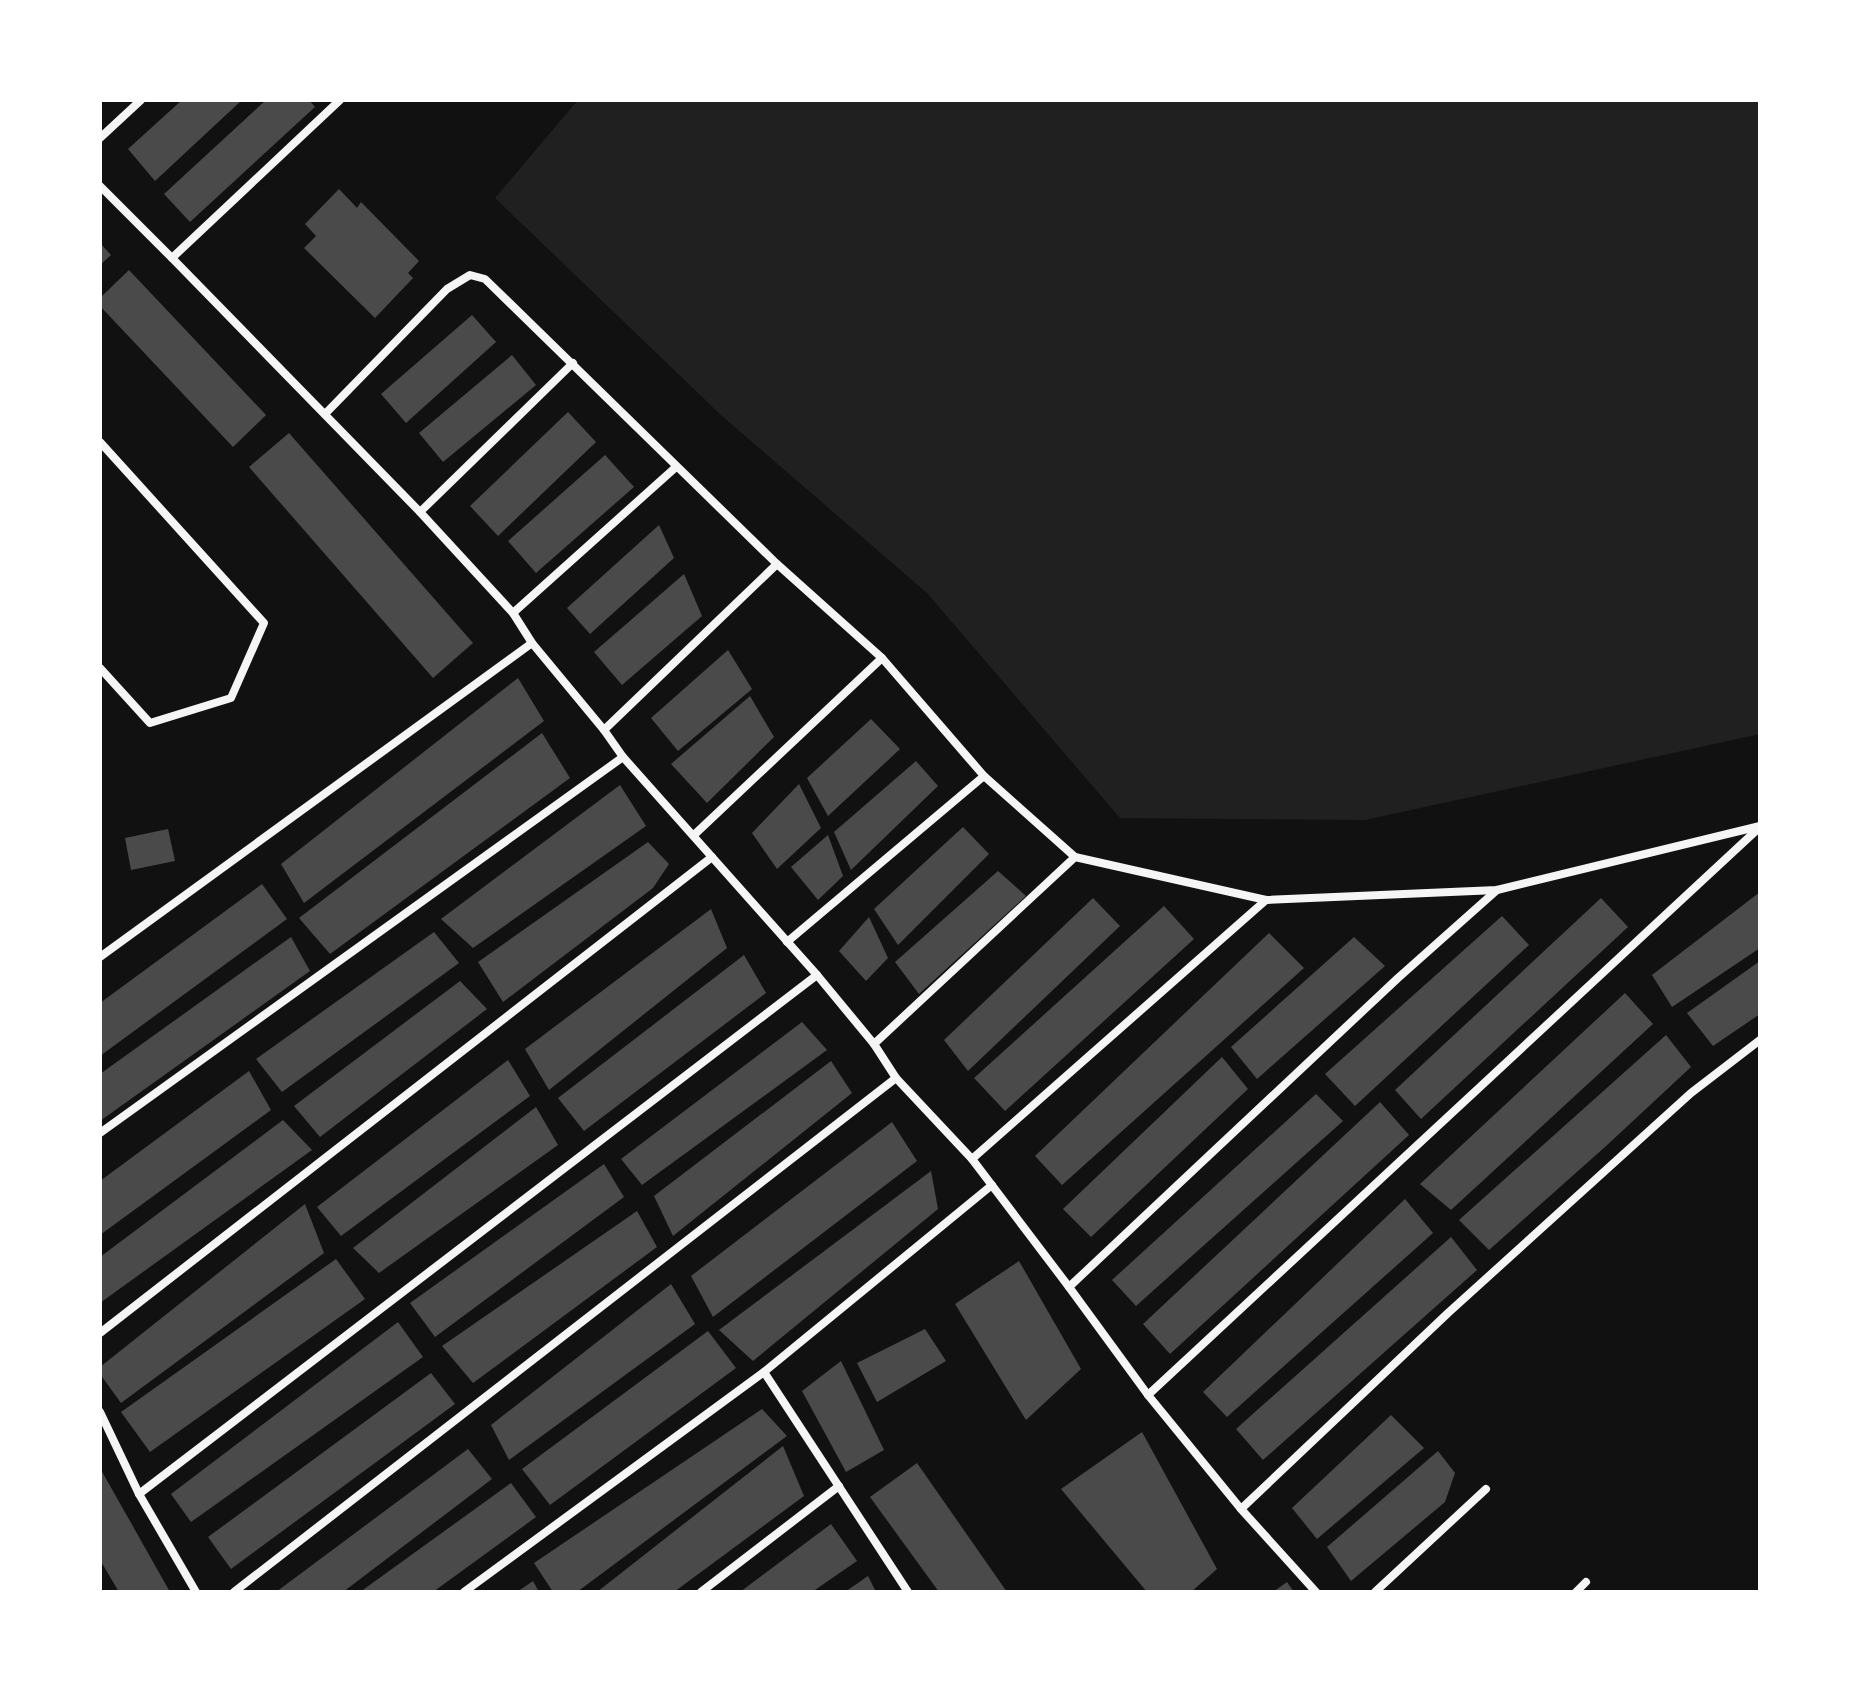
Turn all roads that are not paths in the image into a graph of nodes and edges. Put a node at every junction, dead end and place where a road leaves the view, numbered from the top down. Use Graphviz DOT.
graph roads {
  1 [pos="141,100"];
  2 [pos="340,100"];
  3 [pos="100,138"];
  4 [pos="100,186"];
  5 [pos="172,258"];
  6 [pos="573,363"];
  7 [pos="325,414"];
  8 [pos="100,442"];
  9 [pos="676,467"];
  10 [pos="420,512"];
  11 [pos="777,564"];
  12 [pos="513,613"];
  13 [pos="532,643"];
  14 [pos="882,658"];
  15 [pos="100,668"];
  16 [pos="604,730"];
  17 [pos="623,757"];
  18 [pos="984,776"];
  19 [pos="1760,826"];
  20 [pos="694,835"];
  21 [pos="712,857"];
  22 [pos="1075,857"];
  23 [pos="1497,890"];
  24 [pos="1266,900"];
  25 [pos="787,942"];
  26 [pos="100,957"];
  27 [pos="817,975"];
  28 [pos="1760,1040"];
  29 [pos="874,1044"];
  30 [pos="896,1078"];
  31 [pos="100,1133"];
  32 [pos="972,1159"];
  33 [pos="992,1185"];
  34 [pos="1069,1287"];
  35 [pos="100,1333"];
  36 [pos="764,1372"];
  37 [pos="1148,1395"];
  38 [pos="100,1412"];
  39 [pos="839,1486"];
  40 [pos="1486,1489"];
  41 [pos="139,1494"];
  42 [pos="1241,1509"];
  43 [pos="1586,1582"];
  44 [pos="196,1592"];
  45 [pos="234,1592"];
  46 [pos="464,1592"];
  47 [pos="701,1592"];
  48 [pos="908,1592"];
  49 [pos="1316,1592"];
  50 [pos="1375,1592"];
  51 [pos="1576,1592"];
  1 -- 3 [label="street"];
  2 -- 5 [label="street"];
  4 -- 5 [label="street"];
  5 -- 7 [label="street"];
  6 -- 7 [label="street"];
  6 -- 9 [label="street"];
  6 -- 10 [label="street"];
  7 -- 10 [label="street"];
  8 -- 15 [label="street"];
  9 -- 11 [label="street"];
  9 -- 12 [label="street"];
  10 -- 12 [label="street"];
  11 -- 14 [label="street"];
  11 -- 16 [label="street"];
  12 -- 13 [label="street"];
  13 -- 16 [label="street"];
  13 -- 26 [label="street"];
  14 -- 18 [label="street"];
  14 -- 20 [label="street"];
  16 -- 17 [label="street"];
  17 -- 20 [label="street"];
  17 -- 31 [label="street"];
  18 -- 22 [label="street"];
  18 -- 25 [label="street"];
  19 -- 23 [label="street"];
  19 -- 37 [label="street"];
  20 -- 21 [label="street"];
  21 -- 25 [label="street"];
  21 -- 35 [label="street"];
  22 -- 24 [label="street"];
  22 -- 29 [label="street"];
  23 -- 24 [label="street"];
  23 -- 34 [label="street"];
  24 -- 32 [label="street"];
  25 -- 27 [label="street"];
  27 -- 29 [label="street"];
  27 -- 41 [label="street"];
  28 -- 42 [label="street"];
  29 -- 30 [label="street"];
  30 -- 32 [label="street"];
  30 -- 45 [label="street"];
  32 -- 33 [label="street"];
  33 -- 34 [label="street"];
  33 -- 36 [label="street"];
  34 -- 37 [label="street"];
  36 -- 39 [label="street"];
  36 -- 46 [label="street"];
  37 -- 42 [label="street"];
  38 -- 41 [label="street"];
  39 -- 47 [label="street"];
  39 -- 48 [label="street"];
  40 -- 50 [label="street"];
  41 -- 44 [label="street"];
  42 -- 49 [label="street"];
  43 -- 51 [label="street"];
}
